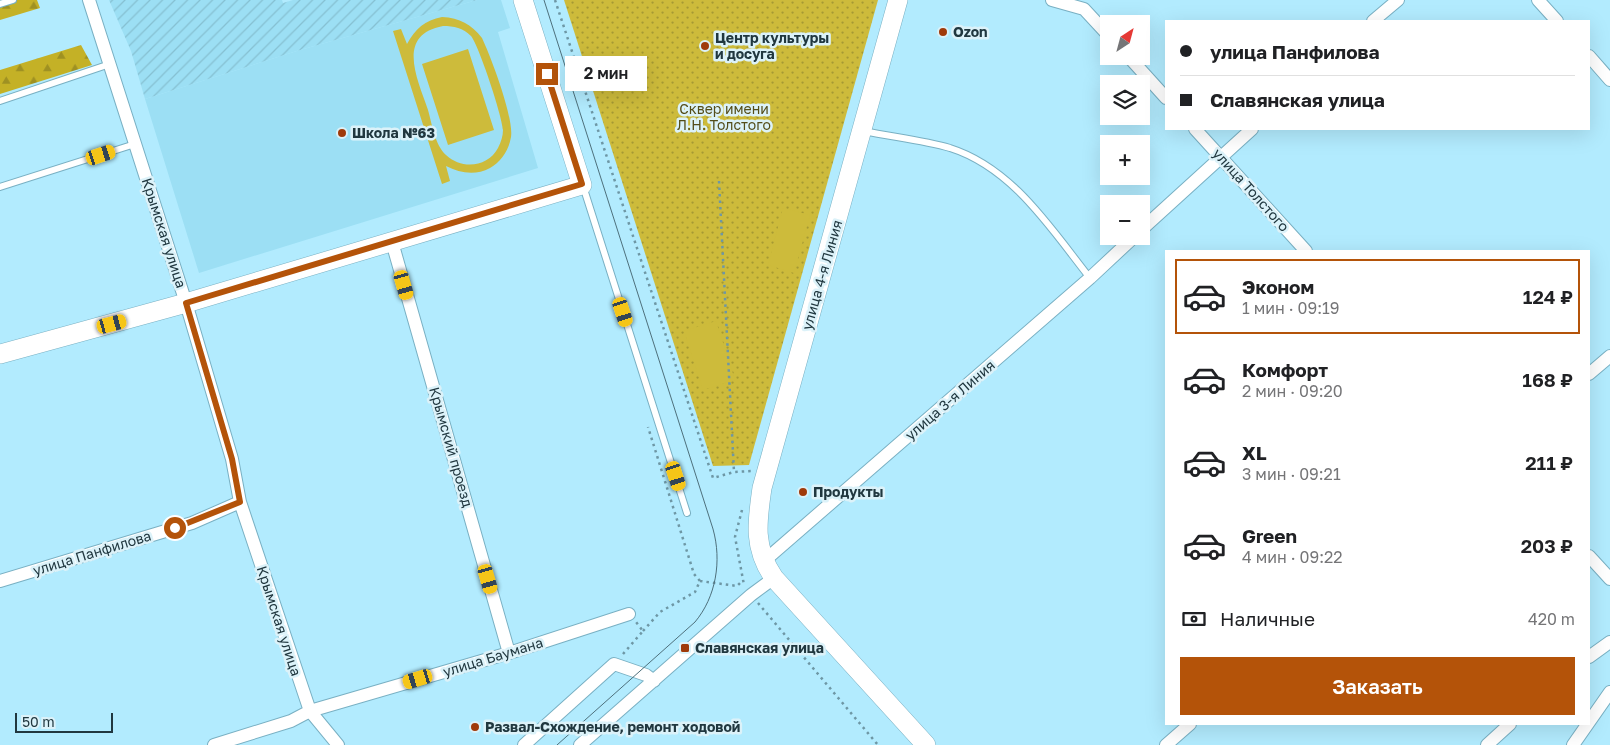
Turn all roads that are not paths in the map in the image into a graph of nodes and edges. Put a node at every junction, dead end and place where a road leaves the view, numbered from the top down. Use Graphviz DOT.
graph roads {
  1 [pos="13,0"];
  2 [pos="89,0"];
  3 [pos="523,0"];
  4 [pos="898,0"];
  5 [pos="1052,0"];
  6 [pos="1398,0"];
  7 [pos="1538,0"];
  8 [pos="0,4"];
  9 [pos="1086,4"];
  10 [pos="1374,20"];
  11 [pos="1557,20"];
  12 [pos="1100,23"];
  13 [pos="1590,57"];
  14 [pos="110,64"];
  15 [pos="1136,65"];
  16 [pos="1610,80"];
  17 [pos="1165,97"];
  18 [pos="0,101"];
  19 [pos="1196,130"];
  20 [pos="1251,130"];
  21 [pos="862,131"];
  22 [pos="135,144"];
  23 [pos="1220,156"];
  24 [pos="582,184"];
  25 [pos="0,187"];
  26 [pos="1150,222"];
  27 [pos="392,242"];
  28 [pos="1125,245"];
  29 [pos="1305,250"];
  30 [pos="1090,278"];
  31 [pos="186,303"];
  32 [pos="0,354"];
  33 [pos="1610,356"];
  34 [pos="1590,373"];
  35 [pos="240,502"];
  36 [pos="687,513"];
  37 [pos="762,556"];
  38 [pos="1590,557"];
  39 [pos="774,578"];
  40 [pos="1610,579"];
  41 [pos="0,582"];
  42 [pos="629,614"];
  43 [pos="1610,642"];
  44 [pos="509,652"];
  45 [pos="1590,656"];
  46 [pos="654,681"];
  47 [pos="1610,692"];
  48 [pos="310,711"];
  49 [pos="1590,721"];
  50 [pos="1189,725"];
  51 [pos="1509,725"];
  52 [pos="1587,725"];
  53 [pos="214,745"];
  54 [pos="338,745"];
  55 [pos="524,745"];
  56 [pos="580,745"];
  57 [pos="926,745"];
  58 [pos="1166,745"];
  59 [pos="1487,745"];
  60 [pos="1573,745"];
  1 -- 8 [label="lane"];
  2 -- 14 [label="street, Крымская улица"];
  3 -- 24 [label="street"];
  4 -- 21 [label="street, улица 4-я Линия"];
  5 -- 9 [label="street"];
  6 -- 10 [label="street"];
  7 -- 11 [label="street"];
  9 -- 12 [label="street"];
  13 -- 16 [label="street"];
  14 -- 18 [label="lane"];
  14 -- 22 [label="street, Крымская улица"];
  15 -- 17 [label="street"];
  19 -- 23 [label="street, улица Толстого"];
  20 -- 23 [label="street"];
  21 -- 30 [label="lane"];
  21 -- 37 [label="street, улица 4-я Линия"];
  22 -- 25 [label="lane"];
  22 -- 31 [label="street, Крымская улица"];
  23 -- 26 [label="street"];
  23 -- 29 [label="street, улица Толстого"];
  24 -- 27 [label="street"];
  24 -- 36 [label="lane"];
  27 -- 31 [label="street"];
  27 -- 44 [label="street, Крымский проезд"];
  28 -- 30 [label="street, улица 3-я Линия"];
  30 -- 37 [label="street, улица 3-я Линия"];
  31 -- 32 [label="street"];
  31 -- 35 [label="street, Крымская улица"];
  33 -- 34 [label="street"];
  35 -- 41 [label="street, улица Панфилова"];
  35 -- 48 [label="street, Крымская улица"];
  37 -- 39 [label="street"];
  38 -- 40 [label="street"];
  39 -- 46 [label="street"];
  39 -- 57 [label="street"];
  42 -- 44 [label="street, улица Баумана"];
  43 -- 45 [label="street"];
  44 -- 48 [label="street, улица Баумана"];
  46 -- 55 [label="street"];
  46 -- 56 [label="street"];
  47 -- 49 [label="street"];
  48 -- 53 [label="street, улица Баумана"];
  48 -- 54 [label="street, Крымская улица"];
  50 -- 58 [label="street"];
  51 -- 59 [label="street"];
  52 -- 60 [label="street"];
}
